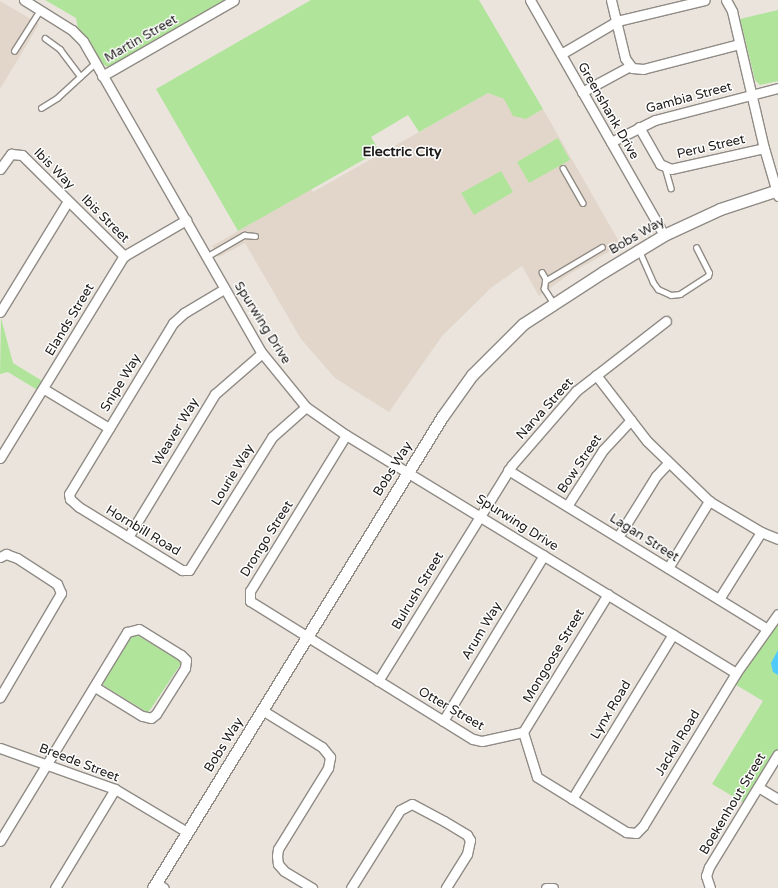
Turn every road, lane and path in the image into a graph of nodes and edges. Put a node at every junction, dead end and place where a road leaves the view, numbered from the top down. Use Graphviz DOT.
graph roads {
  1 [pos="24,0"];
  2 [pos="234,0"];
  3 [pos="530,0"];
  4 [pos="611,0"];
  5 [pos="705,0"];
  6 [pos="726,0"];
  7 [pos="40,10"];
  8 [pos="617,21"];
  9 [pos="45,38"];
  10 [pos="739,44"];
  11 [pos="14,51"];
  12 [pos="560,54"];
  13 [pos="95,63"];
  14 [pos="630,66"];
  15 [pos="80,76"];
  16 [pos="102,76"];
  17 [pos="778,88"];
  18 [pos="582,92"];
  19 [pos="753,94"];
  20 [pos="41,108"];
  21 [pos="639,127"];
  22 [pos="611,142"];
  23 [pos="764,148"];
  24 [pos="665,167"];
  25 [pos="563,168"];
  26 [pos="0,169"];
  27 [pos="671,188"];
  28 [pos="778,192"];
  29 [pos="68,201"];
  30 [pos="583,203"];
  31 [pos="186,220"];
  32 [pos="664,235"];
  33 [pos="255,236"];
  34 [pos="602,247"];
  35 [pos="696,248"];
  36 [pos="639,250"];
  37 [pos="124,256"];
  38 [pos="206,256"];
  39 [pos="542,272"];
  40 [pos="546,279"];
  41 [pos="224,289"];
  42 [pos="553,303"];
  43 [pos="0,312"];
  44 [pos="666,321"];
  45 [pos="262,353"];
  46 [pos="596,375"];
  47 [pos="44,389"];
  48 [pos="306,406"];
  49 [pos="631,420"];
  50 [pos="109,428"];
  51 [pos="346,434"];
  52 [pos="0,458"];
  53 [pos="668,463"];
  54 [pos="508,470"];
  55 [pos="408,471"];
  56 [pos="709,501"];
  57 [pos="567,506"];
  58 [pos="79,507"];
  59 [pos="480,515"];
  60 [pos="761,532"];
  61 [pos="128,537"];
  62 [pos="618,537"];
  63 [pos="778,539"];
  64 [pos="544,555"];
  65 [pos="0,557"];
  66 [pos="193,566"];
  67 [pos="668,568"];
  68 [pos="608,594"];
  69 [pos="719,599"];
  70 [pos="778,614"];
  71 [pos="766,628"];
  72 [pos="673,634"];
  73 [pos="307,637"];
  74 [pos="736,673"];
  75 [pos="378,681"];
  76 [pos="95,687"];
  77 [pos="0,697"];
  78 [pos="262,710"];
  79 [pos="443,721"];
  80 [pos="523,732"];
  81 [pos="0,748"];
  82 [pos="778,754"];
  83 [pos="47,764"];
  84 [pos="758,787"];
  85 [pos="115,789"];
  86 [pos="572,799"];
  87 [pos="778,799"];
  88 [pos="187,832"];
  89 [pos="0,841"];
  90 [pos="158,886"];
  91 [pos="55,888"];
  92 [pos="312,888"];
  93 [pos="351,888"];
  94 [pos="446,888"];
  95 [pos="546,888"];
  96 [pos="553,888"];
  97 [pos="710,888"];
  1 -- 7 [label="street, Spurwing Drive"];
  2 -- 16 [label="street, Martin Street"];
  3 -- 12 [label="street, Greenshank Drive"];
  4 -- 8 [label="street"];
  5 -- 8 [label="street"];
  6 -- 10 [label="street"];
  7 -- 11 [label="lane"];
  7 -- 13 [label="street, Spurwing Drive"];
  8 -- 12 [label="street"];
  8 -- 14 [label="street"];
  9 -- 15 [label="lane"];
  10 -- 14 [label="street"];
  10 -- 19 [label="street"];
  12 -- 18 [label="street, Greenshank Drive"];
  13 -- 15 [label="lane"];
  13 -- 16 [label="street, Spurwing Drive"];
  14 -- 18 [label="street"];
  15 -- 20 [label="lane"];
  16 -- 31 [label="street, Spurwing Drive"];
  17 -- 19 [label="street, Gambia Street"];
  18 -- 22 [label="street, Greenshank Drive"];
  19 -- 21 [label="street, Gambia Street"];
  19 -- 23 [label="street"];
  21 -- 22 [label="street, Gambia Street"];
  21 -- 24 [label="street, Peru Street"];
  22 -- 32 [label="street, Greenshank Drive"];
  23 -- 24 [label="street, Peru Street"];
  23 -- 28 [label="street"];
  24 -- 27 [label="lane"];
  25 -- 30 [label="lane"];
  26 -- 29 [label="street, Ibis Way"];
  28 -- 32 [label="street, Bobs Way"];
  29 -- 37 [label="street, Ibis Street"];
  29 -- 43 [label="street"];
  31 -- 37 [label="street, Elands Street"];
  31 -- 38 [label="street, Spurwing Drive"];
  32 -- 36 [label="street, Bobs Way"];
  33 -- 38 [label="lane"];
  34 -- 40 [label="lane"];
  35 -- 36 [label="lane"];
  36 -- 42 [label="street, Bobs Way"];
  37 -- 47 [label="street, Elands Street"];
  38 -- 41 [label="street, Spurwing Drive"];
  39 -- 40 [label="lane"];
  40 -- 42 [label="lane"];
  41 -- 45 [label="street, Spurwing Drive"];
  41 -- 50 [label="street, Snipe Way"];
  42 -- 55 [label="street, Bobs Way"];
  44 -- 46 [label="street, Narva Street"];
  45 -- 48 [label="street, Spurwing Drive"];
  45 -- 61 [label="street, Weaver Way"];
  46 -- 49 [label="street"];
  46 -- 54 [label="street, Narva Street"];
  47 -- 50 [label="street"];
  47 -- 52 [label="street, Elands Street"];
  48 -- 51 [label="street, Spurwing Drive"];
  48 -- 66 [label="street, Lourie Way"];
  49 -- 53 [label="street"];
  49 -- 57 [label="street, Bow Street"];
  50 -- 58 [label="street, Snipe Way"];
  51 -- 55 [label="street, Spurwing Drive"];
  51 -- 73 [label="street, Drongo Street"];
  53 -- 56 [label="street"];
  53 -- 62 [label="street"];
  54 -- 57 [label="street, Lagan Street"];
  54 -- 59 [label="street, Narva Street"];
  55 -- 59 [label="street, Spurwing Drive"];
  55 -- 73 [label="street, Bobs Way"];
  56 -- 60 [label="street"];
  56 -- 67 [label="street"];
  57 -- 62 [label="street, Lagan Street"];
  58 -- 61 [label="street, Hornbill Road"];
  59 -- 64 [label="street, Spurwing Drive"];
  59 -- 75 [label="street, Bulrush Street"];
  60 -- 63 [label="street"];
  60 -- 69 [label="street"];
  61 -- 66 [label="street, Hornbill Road"];
  62 -- 67 [label="street, Lagan Street"];
  64 -- 68 [label="street, Spurwing Drive"];
  64 -- 79 [label="street, Arum Way"];
  65 -- 77 [label="street"];
  67 -- 69 [label="street, Lagan Street"];
  68 -- 72 [label="street, Spurwing Drive"];
  68 -- 80 [label="street, Mongoose Street"];
  69 -- 71 [label="street, Lagan Street"];
  70 -- 71 [label="street, Jackal Road"];
  71 -- 74 [label="street, Jackal Road"];
  72 -- 74 [label="street, Spurwing Drive"];
  72 -- 86 [label="street, Lynx Road"];
  73 -- 75 [label="street, Otter Street"];
  73 -- 78 [label="street, Bobs Way"];
  74 -- 86 [label="street, Jackal Road"];
  75 -- 79 [label="street, Otter Street"];
  76 -- 76 [label="street"];
  76 -- 83 [label="street"];
  78 -- 88 [label="street, Bobs Way"];
  78 -- 92 [label="street"];
  79 -- 80 [label="street, Otter Street"];
  80 -- 86 [label="street"];
  81 -- 83 [label="street, Breede Street"];
  82 -- 84 [label="street, Boekenhout Street"];
  83 -- 85 [label="street, Breede Street"];
  83 -- 89 [label="street"];
  84 -- 87 [label="street"];
  84 -- 97 [label="street, Boekenhout Street"];
  85 -- 88 [label="street, Breede Street"];
  85 -- 91 [label="street"];
  88 -- 90 [label="street, Bobs Way"];
  93 -- 94 [label="street"];
  95 -- 96 [label="street"];
}
